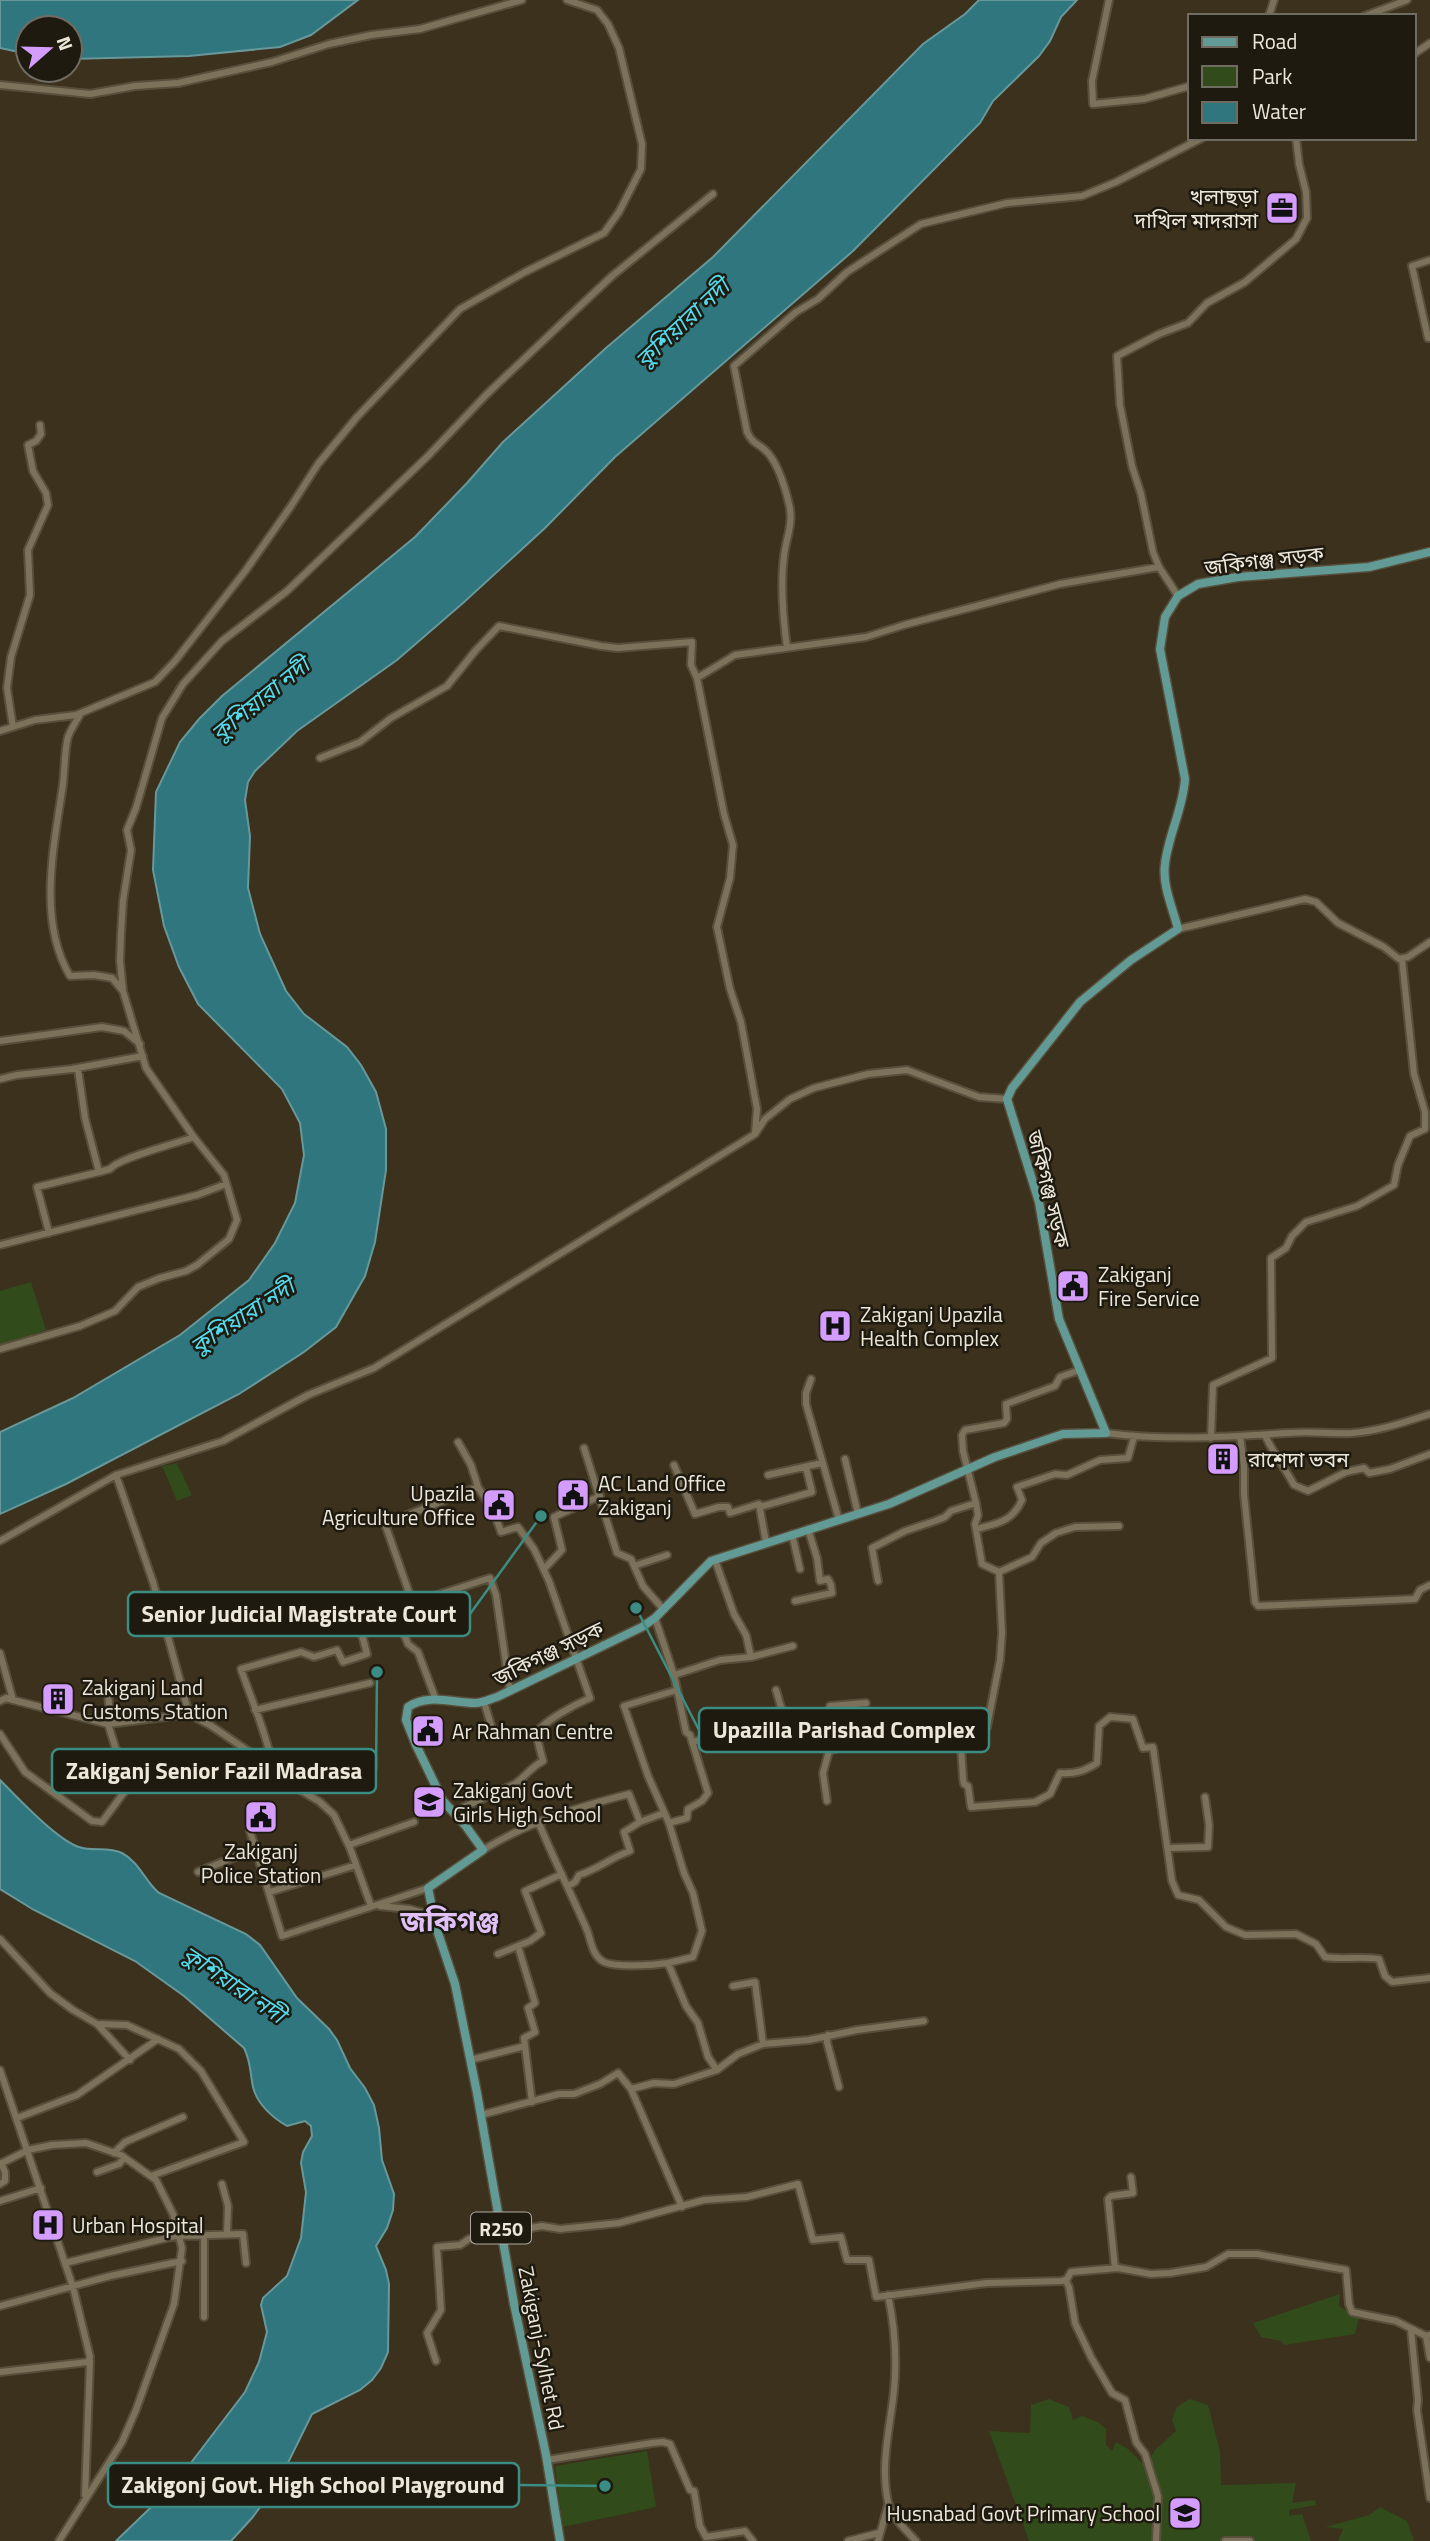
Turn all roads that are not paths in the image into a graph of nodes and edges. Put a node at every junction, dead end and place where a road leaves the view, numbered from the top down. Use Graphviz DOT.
graph roads {
  1 [pos="523,0"];
  2 [pos="567,0"];
  3 [pos="1110,0"];
  4 [pos="1407,0"];
  5 [pos="1370,14"];
  6 [pos="0,85"];
  7 [pos="1188,87"];
  8 [pos="1198,140"];
  9 [pos="1296,140"];
  10 [pos="713,194"];
  11 [pos="1430,260"];
  12 [pos="1430,338"];
  13 [pos="40,425"];
  14 [pos="1430,552"];
  15 [pos="1159,567"];
  16 [pos="1178,596"];
  17 [pos="787,648"];
  18 [pos="697,678"];
  19 [pos="81,713"];
  20 [pos="13,727"];
  21 [pos="0,731"];
  22 [pos="320,758"];
  23 [pos="1178,929"];
  24 [pos="1430,942"];
  25 [pos="1402,959"];
  26 [pos="123,991"];
  27 [pos="0,1041"];
  28 [pos="140,1044"];
  29 [pos="144,1056"];
  30 [pos="78,1069"];
  31 [pos="0,1079"];
  32 [pos="1007,1100"];
  33 [pos="755,1134"];
  34 [pos="194,1138"];
  35 [pos="99,1172"];
  36 [pos="226,1184"];
  37 [pos="48,1233"];
  38 [pos="0,1245"];
  39 [pos="0,1349"];
  40 [pos="1080,1370"];
  41 [pos="811,1379"];
  42 [pos="1430,1414"];
  43 [pos="1106,1433"];
  44 [pos="1265,1434"];
  45 [pos="1240,1436"];
  46 [pos="1134,1437"];
  47 [pos="1211,1438"];
  48 [pos="458,1443"];
  49 [pos="584,1448"];
  50 [pos="1430,1454"];
  51 [pos="845,1459"];
  52 [pos="822,1463"];
  53 [pos="674,1465"];
  54 [pos="806,1467"];
  55 [pos="967,1469"];
  56 [pos="116,1475"];
  57 [pos="768,1475"];
  58 [pos="478,1487"];
  59 [pos="600,1496"];
  60 [pos="976,1503"];
  61 [pos="760,1507"];
  62 [pos="858,1514"];
  63 [pos="839,1520"];
  64 [pos="1119,1526"];
  65 [pos="808,1529"];
  66 [pos="977,1529"];
  67 [pos="792,1534"];
  68 [pos="0,1541"];
  69 [pos="766,1542"];
  70 [pos="667,1555"];
  71 [pos="715,1560"];
  72 [pos="634,1566"];
  73 [pos="544,1569"];
  74 [pos="800,1569"];
  75 [pos="999,1572"];
  76 [pos="878,1581"];
  77 [pos="1430,1585"];
  78 [pos="412,1601"];
  79 [pos="795,1601"];
  80 [pos="394,1609"];
  81 [pos="663,1609"];
  82 [pos="655,1618"];
  83 [pos="793,1646"];
  84 [pos="0,1653"];
  85 [pos="751,1657"];
  86 [pos="576,1658"];
  87 [pos="674,1675"];
  88 [pos="370,1683"];
  89 [pos="677,1689"];
  90 [pos="776,1690"];
  91 [pos="89,1691"];
  92 [pos="510,1691"];
  93 [pos="0,1700"];
  94 [pos="13,1700"];
  95 [pos="436,1700"];
  96 [pos="484,1702"];
  97 [pos="866,1703"];
  98 [pos="255,1710"];
  99 [pos="189,1714"];
  100 [pos="866,1718"];
  101 [pos="832,1720"];
  102 [pos="110,1724"];
  103 [pos="788,1731"];
  104 [pos="960,1731"];
  105 [pos="0,1734"];
  106 [pos="494,1735"];
  107 [pos="692,1742"];
  108 [pos="274,1774"];
  109 [pos="1205,1797"];
  110 [pos="827,1801"];
  111 [pos="453,1812"];
  112 [pos="664,1812"];
  113 [pos="538,1821"];
  114 [pos="414,1822"];
  115 [pos="640,1822"];
  116 [pos="669,1823"];
  117 [pos="250,1831"];
  118 [pos="349,1845"];
  119 [pos="1168,1848"];
  120 [pos="255,1849"];
  121 [pos="483,1850"];
  122 [pos="356,1865"];
  123 [pos="198,1872"];
  124 [pos="562,1874"];
  125 [pos="568,1886"];
  126 [pos="428,1888"];
  127 [pos="270,1892"];
  128 [pos="371,1906"];
  129 [pos="435,1917"];
  130 [pos="0,1939"];
  131 [pos="518,1946"];
  132 [pos="498,1954"];
  133 [pos="668,1963"];
  134 [pos="1430,1978"];
  135 [pos="733,1986"];
  136 [pos="924,2021"];
  137 [pos="97,2024"];
  138 [pos="828,2035"];
  139 [pos="158,2039"];
  140 [pos="763,2044"];
  141 [pos="526,2046"];
  142 [pos="130,2060"];
  143 [pos="470,2060"];
  144 [pos="0,2070"];
  145 [pos="717,2070"];
  146 [pos="839,2087"];
  147 [pos="631,2089"];
  148 [pos="531,2102"];
  149 [pos="481,2115"];
  150 [pos="183,2117"];
  151 [pos="17,2118"];
  152 [pos="28,2150"];
  153 [pos="114,2153"];
  154 [pos="124,2158"];
  155 [pos="0,2164"];
  156 [pos="96,2172"];
  157 [pos="151,2176"];
  158 [pos="1131,2177"];
  159 [pos="222,2183"];
  160 [pos="0,2184"];
  161 [pos="41,2188"];
  162 [pos="0,2201"];
  163 [pos="682,2207"];
  164 [pos="502,2233"];
  165 [pos="228,2234"];
  166 [pos="179,2236"];
  167 [pos="204,2236"];
  168 [pos="182,2261"];
  169 [pos="65,2263"];
  170 [pos="246,2263"];
  171 [pos="1115,2268"];
  172 [pos="1066,2281"];
  173 [pos="73,2287"];
  174 [pos="888,2295"];
  175 [pos="0,2306"];
  176 [pos="204,2317"];
  177 [pos="1411,2330"];
  178 [pos="1428,2335"];
  179 [pos="1430,2358"];
  180 [pos="90,2361"];
  181 [pos="436,2361"];
  182 [pos="0,2372"];
  183 [pos="547,2460"];
  184 [pos="85,2498"];
  185 [pos="1430,2498"];
  186 [pos="888,2505"];
  187 [pos="879,2533"];
  188 [pos="59,2541"];
  189 [pos="560,2541"];
  190 [pos="753,2541"];
  191 [pos="848,2541"];
  192 [pos="878,2541"];
  193 [pos="916,2541"];
  194 [pos="1156,2541"];
  195 [pos="1225,2541"];
  196 [pos="1250,2541"];
  1 -- 6 [label="street"];
  2 -- 19 [label="street"];
  3 -- 7 [label="street"];
  4 -- 5 [label="street"];
  8 -- 17 [label="street"];
  9 -- 15 [label="street"];
  10 -- 26 [label="street"];
  11 -- 12 [label="street"];
  13 -- 20 [label="street"];
  14 -- 16 [label="main road, জকিগঞ্জ সড়ক"];
  15 -- 16 [label="street"];
  15 -- 17 [label="street"];
  16 -- 23 [label="main road"];
  17 -- 18 [label="street"];
  18 -- 22 [label="street"];
  18 -- 33 [label="street"];
  19 -- 20 [label="street"];
  19 -- 26 [label="street"];
  20 -- 21 [label="street"];
  23 -- 25 [label="street"];
  23 -- 32 [label="main road"];
  24 -- 25 [label="street"];
  25 -- 47 [label="street"];
  26 -- 28 [label="street"];
  27 -- 28 [label="street"];
  28 -- 29 [label="street"];
  29 -- 30 [label="street"];
  29 -- 34 [label="street"];
  30 -- 31 [label="street"];
  30 -- 35 [label="street"];
  32 -- 33 [label="street"];
  32 -- 40 [label="main road, জকিগঞ্জ সড়ক"];
  33 -- 56 [label="street"];
  34 -- 35 [label="street"];
  34 -- 36 [label="street"];
  35 -- 37 [label="street"];
  36 -- 37 [label="street"];
  36 -- 39 [label="street"];
  37 -- 38 [label="street"];
  40 -- 43 [label="main road, জকিগঞ্জ সড়ক"];
  40 -- 55 [label="street"];
  41 -- 52 [label="street"];
  42 -- 44 [label="street"];
  43 -- 46 [label="street"];
  43 -- 55 [label="main road, জকিগঞ্জ সড়ক"];
  44 -- 45 [label="street"];
  44 -- 50 [label="street"];
  45 -- 47 [label="street"];
  45 -- 77 [label="street"];
  46 -- 47 [label="street"];
  46 -- 66 [label="street"];
  48 -- 58 [label="street"];
  49 -- 59 [label="street"];
  51 -- 62 [label="street"];
  52 -- 54 [label="street"];
  52 -- 63 [label="street"];
  53 -- 61 [label="street"];
  54 -- 57 [label="street"];
  54 -- 61 [label="street"];
  55 -- 60 [label="street"];
  55 -- 62 [label="main road, জকিগঞ্জ সড়ক"];
  56 -- 68 [label="street"];
  56 -- 99 [label="street"];
  58 -- 73 [label="street"];
  58 -- 78 [label="street"];
  59 -- 72 [label="street"];
  59 -- 73 [label="street"];
  60 -- 66 [label="street"];
  60 -- 76 [label="street"];
  61 -- 69 [label="street"];
  62 -- 63 [label="main road, জকিগঞ্জ সড়ক"];
  63 -- 65 [label="main road, জকিগঞ্জ সড়ক"];
  64 -- 75 [label="street"];
  65 -- 67 [label="main road, জকিগঞ্জ সড়ক"];
  65 -- 79 [label="street"];
  66 -- 75 [label="street"];
  67 -- 69 [label="main road, জকিগঞ্জ সড়ক"];
  67 -- 74 [label="street"];
  69 -- 71 [label="main road, জকিগঞ্জ সড়ক"];
  70 -- 72 [label="street"];
  71 -- 81 [label="main road, জকিগঞ্জ সড়ক"];
  71 -- 85 [label="street"];
  72 -- 81 [label="street"];
  73 -- 86 [label="street"];
  75 -- 104 [label="street"];
  78 -- 80 [label="street"];
  78 -- 92 [label="street"];
  80 -- 95 [label="street"];
  80 -- 98 [label="street"];
  81 -- 82 [label="main road, জকিগঞ্জ সড়ক"];
  82 -- 86 [label="main road, জকিগঞ্জ সড়ক"];
  82 -- 87 [label="street"];
  83 -- 85 [label="street"];
  84 -- 94 [label="street"];
  85 -- 87 [label="street"];
  86 -- 92 [label="main road, জকিগঞ্জ সড়ক"];
  86 -- 111 [label="street"];
  87 -- 89 [label="street"];
  88 -- 98 [label="street"];
  89 -- 107 [label="street"];
  89 -- 112 [label="street"];
  90 -- 103 [label="street"];
  91 -- 102 [label="street"];
  92 -- 96 [label="main road, জকিগঞ্জ সড়ক"];
  93 -- 94 [label="street"];
  94 -- 102 [label="street"];
  95 -- 96 [label="main road, জকিগঞ্জ সড়ক"];
  95 -- 111 [label="main road, জকিগঞ্জ সড়ক"];
  96 -- 106 [label="street"];
  97 -- 101 [label="street"];
  98 -- 108 [label="street"];
  99 -- 102 [label="street"];
  99 -- 108 [label="street"];
  100 -- 101 [label="street"];
  100 -- 104 [label="street"];
  100 -- 110 [label="street"];
  101 -- 103 [label="street"];
  102 -- 105 [label="street"];
  103 -- 107 [label="street"];
  104 -- 119 [label="street"];
  107 -- 116 [label="street"];
  108 -- 118 [label="street"];
  109 -- 119 [label="street"];
  111 -- 121 [label="main road, জকিগঞ্জ সড়ক"];
  112 -- 115 [label="street"];
  112 -- 116 [label="street"];
  113 -- 115 [label="street"];
  113 -- 121 [label="street"];
  113 -- 124 [label="street"];
  114 -- 118 [label="street"];
  115 -- 125 [label="street"];
  116 -- 133 [label="street"];
  117 -- 120 [label="street"];
  118 -- 122 [label="street"];
  119 -- 134 [label="street"];
  120 -- 123 [label="street"];
  120 -- 127 [label="street"];
  121 -- 126 [label="main road"];
  122 -- 127 [label="street"];
  122 -- 128 [label="street"];
  124 -- 125 [label="street"];
  124 -- 131 [label="street"];
  125 -- 133 [label="street"];
  126 -- 128 [label="street"];
  126 -- 129 [label="main road"];
  127 -- 128 [label="street"];
  128 -- 129 [label="street"];
  129 -- 143 [label="main road, Zakiganj-Sylhet Rd / R250"];
  130 -- 137 [label="street"];
  131 -- 132 [label="street"];
  131 -- 141 [label="street"];
  133 -- 145 [label="street"];
  135 -- 140 [label="street"];
  136 -- 138 [label="street"];
  137 -- 139 [label="street"];
  137 -- 142 [label="street"];
  138 -- 140 [label="street"];
  138 -- 146 [label="street"];
  139 -- 142 [label="street"];
  139 -- 157 [label="street"];
  140 -- 145 [label="street"];
  141 -- 143 [label="street"];
  141 -- 148 [label="street"];
  142 -- 151 [label="street"];
  143 -- 149 [label="main road, Zakiganj-Sylhet Rd / R250"];
  144 -- 151 [label="street"];
  145 -- 147 [label="street"];
  147 -- 148 [label="street"];
  147 -- 163 [label="street"];
  148 -- 149 [label="street"];
  149 -- 164 [label="main road, Zakiganj-Sylhet Rd / R250"];
  150 -- 153 [label="street"];
  151 -- 152 [label="street"];
  152 -- 153 [label="street"];
  152 -- 155 [label="street"];
  152 -- 161 [label="street"];
  153 -- 154 [label="street"];
  154 -- 156 [label="street"];
  154 -- 157 [label="street"];
  155 -- 160 [label="street"];
  157 -- 166 [label="street"];
  158 -- 171 [label="street"];
  159 -- 165 [label="street"];
  161 -- 162 [label="street"];
  161 -- 169 [label="street"];
  163 -- 164 [label="street"];
  163 -- 174 [label="street"];
  164 -- 181 [label="street"];
  164 -- 183 [label="main road, Zakiganj-Sylhet Rd / R250"];
  165 -- 167 [label="street"];
  165 -- 170 [label="street"];
  166 -- 167 [label="street"];
  166 -- 168 [label="street"];
  166 -- 169 [label="street"];
  167 -- 176 [label="street"];
  168 -- 173 [label="street"];
  168 -- 184 [label="street"];
  169 -- 173 [label="street"];
  171 -- 172 [label="street"];
  171 -- 177 [label="street"];
  172 -- 174 [label="street"];
  172 -- 194 [label="street"];
  173 -- 175 [label="street"];
  173 -- 180 [label="street"];
  174 -- 186 [label="street"];
  177 -- 178 [label="street"];
  177 -- 185 [label="street"];
  178 -- 179 [label="street"];
  180 -- 182 [label="street"];
  180 -- 184 [label="street"];
  183 -- 189 [label="main road, Zakiganj-Sylhet Rd / R250"];
  183 -- 190 [label="street"];
  184 -- 188 [label="street"];
  186 -- 187 [label="street"];
  186 -- 193 [label="street"];
  187 -- 191 [label="street"];
  187 -- 192 [label="street"];
  195 -- 196 [label="street"];
}
